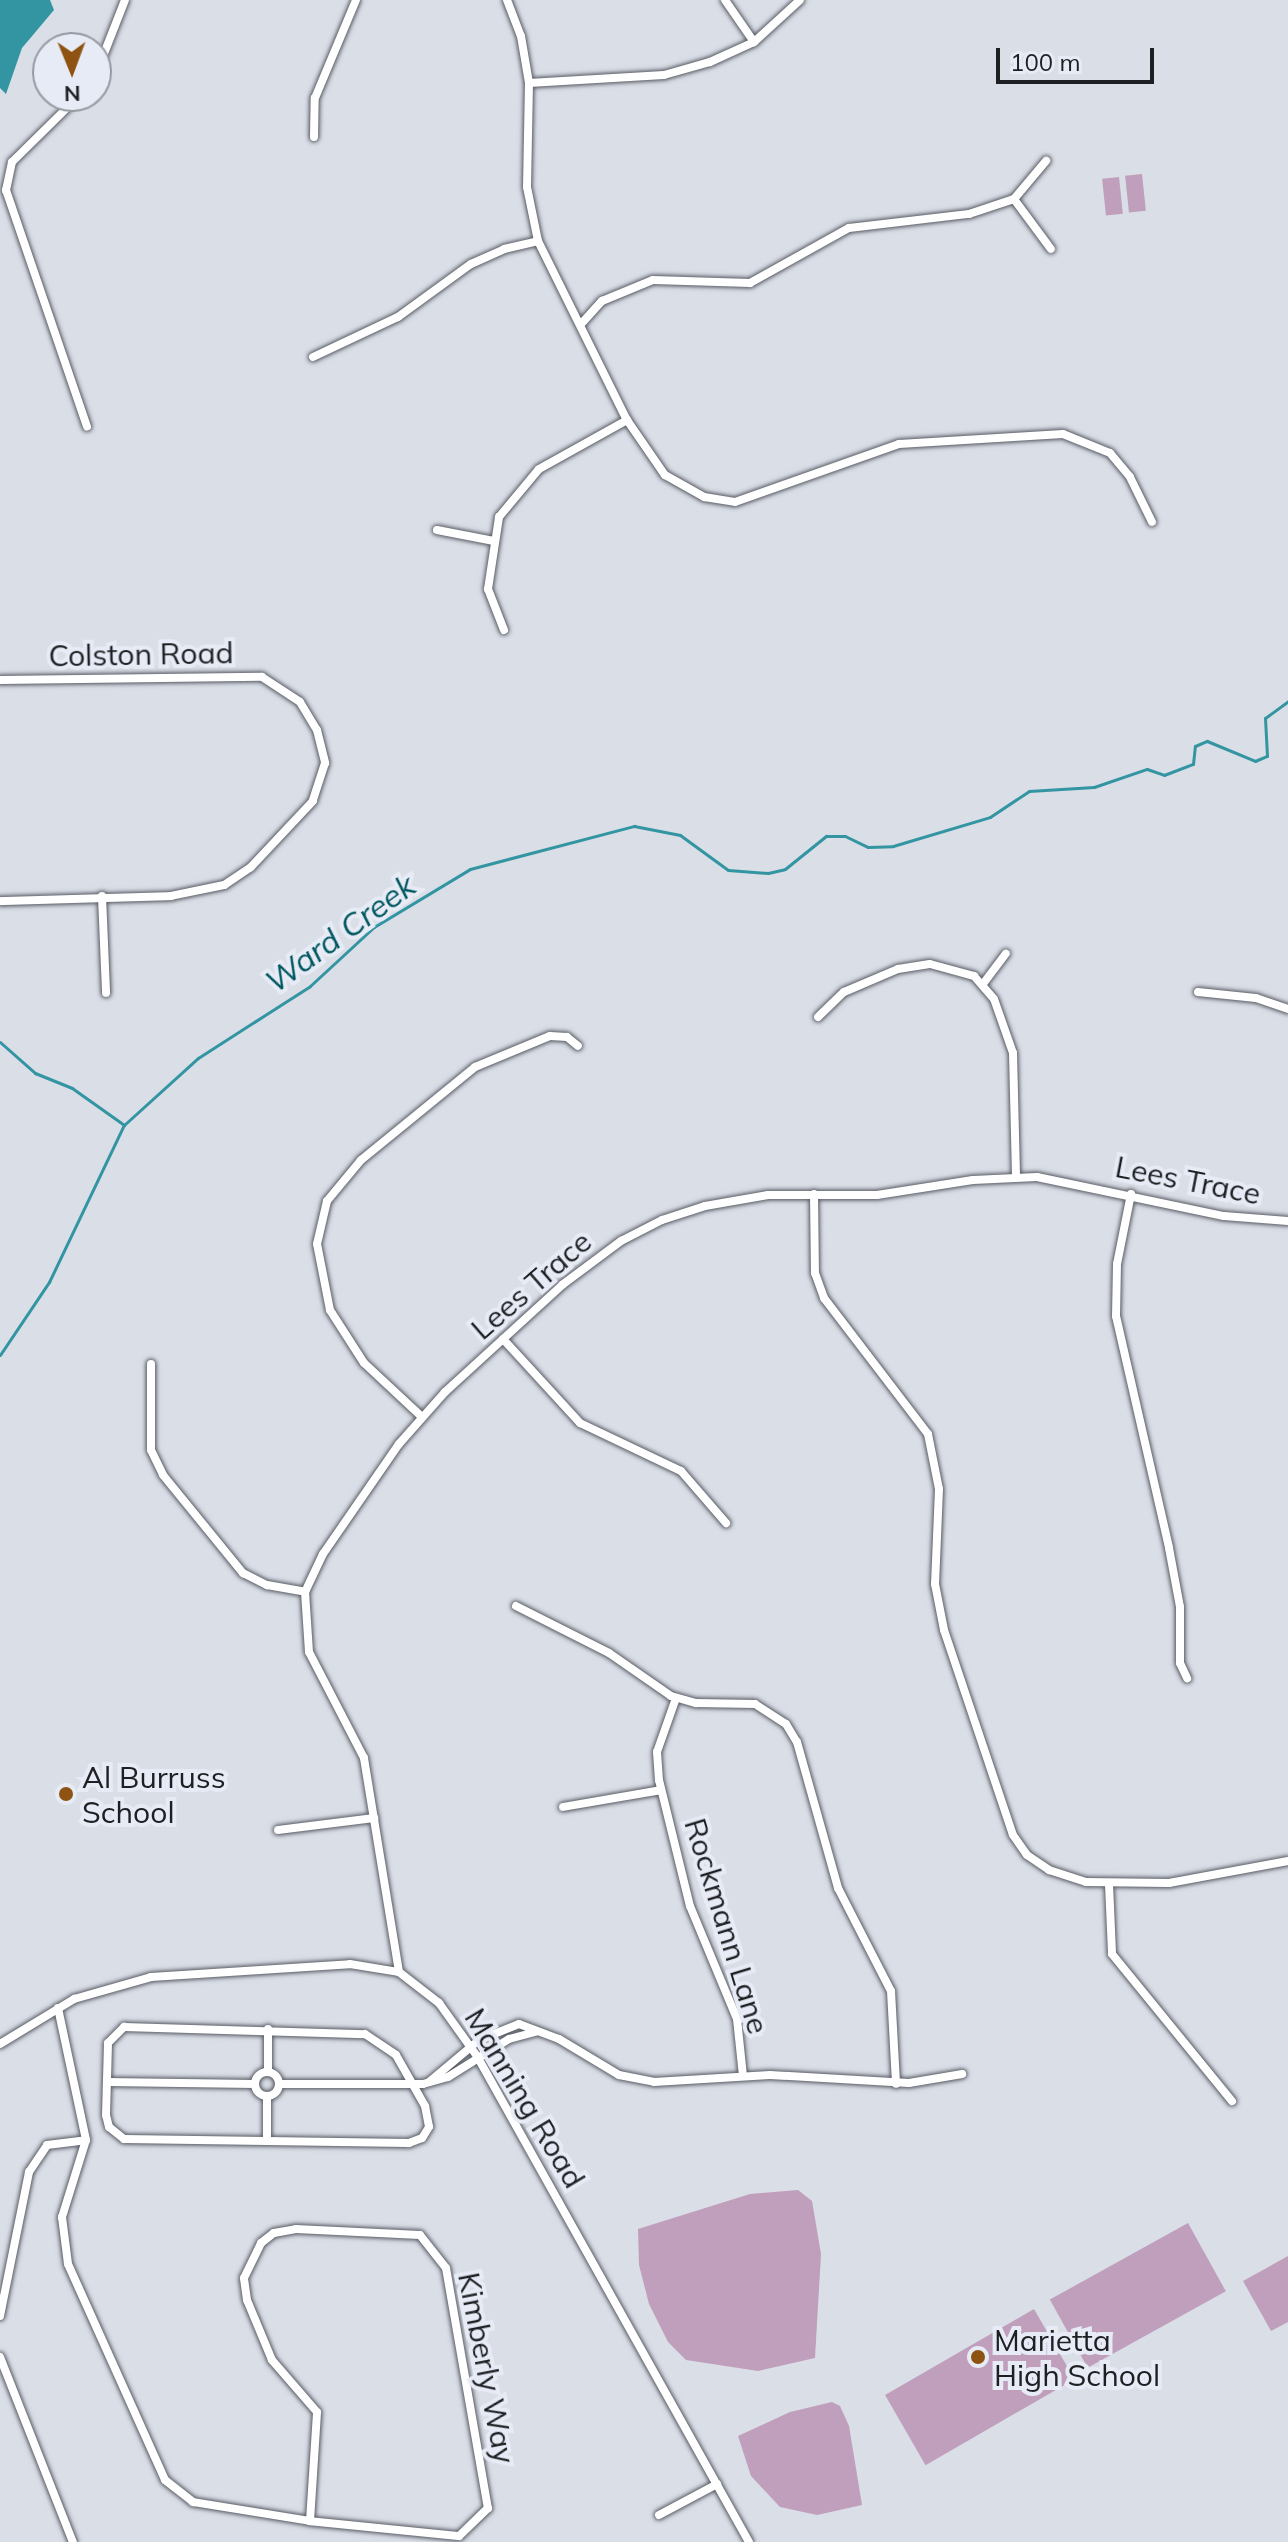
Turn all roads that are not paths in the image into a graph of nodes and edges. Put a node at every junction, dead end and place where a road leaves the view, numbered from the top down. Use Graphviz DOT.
graph roads {
  1 [pos="125,0"];
  2 [pos="356,0"];
  3 [pos="507,0"];
  4 [pos="725,0"];
  5 [pos="800,0"];
  6 [pos="112,33"];
  7 [pos="754,42"];
  8 [pos="529,83"];
  9 [pos="63,112"];
  10 [pos="314,137"];
  11 [pos="1046,161"];
  12 [pos="1014,199"];
  13 [pos="538,241"];
  14 [pos="1051,249"];
  15 [pos="582,323"];
  16 [pos="313,357"];
  17 [pos="627,420"];
  18 [pos="87,426"];
  19 [pos="1152,522"];
  20 [pos="437,530"];
  21 [pos="494,541"];
  22 [pos="504,630"];
  23 [pos="0,680"];
  24 [pos="102,896"];
  25 [pos="0,901"];
  26 [pos="1006,954"];
  27 [pos="983,984"];
  28 [pos="1198,992"];
  29 [pos="106,993"];
  30 [pos="1288,1009"];
  31 [pos="818,1017"];
  32 [pos="578,1046"];
  33 [pos="1016,1176"];
  34 [pos="814,1194"];
  35 [pos="1131,1194"];
  36 [pos="1288,1221"];
  37 [pos="503,1339"];
  38 [pos="151,1364"];
  39 [pos="422,1417"];
  40 [pos="726,1523"];
  41 [pos="305,1592"];
  42 [pos="516,1606"];
  43 [pos="1187,1678"];
  44 [pos="676,1698"];
  45 [pos="661,1790"];
  46 [pos="563,1807"];
  47 [pos="374,1818"];
  48 [pos="278,1830"];
  49 [pos="1288,1861"];
  50 [pos="1109,1884"];
  51 [pos="399,1972"];
  52 [pos="58,2008"];
  53 [pos="268,2029"];
  54 [pos="536,2032"];
  55 [pos="0,2044"];
  56 [pos="472,2047"];
  57 [pos="477,2056"];
  58 [pos="268,2072"];
  59 [pos="962,2074"];
  60 [pos="743,2076"];
  61 [pos="107,2082"];
  62 [pos="429,2082"];
  63 [pos="255,2084"];
  64 [pos="279,2084"];
  65 [pos="896,2084"];
  66 [pos="413,2086"];
  67 [pos="267,2096"];
  68 [pos="1232,2101"];
  69 [pos="86,2140"];
  70 [pos="267,2141"];
  71 [pos="0,2316"];
  72 [pos="0,2357"];
  73 [pos="717,2484"];
  74 [pos="659,2515"];
  75 [pos="310,2521"];
  76 [pos="73,2542"];
  77 [pos="749,2542"];
  1 -- 6 [label="street"];
  2 -- 10 [label="street"];
  3 -- 8 [label="street"];
  4 -- 7 [label="street"];
  5 -- 7 [label="street"];
  7 -- 8 [label="street"];
  8 -- 13 [label="street"];
  9 -- 18 [label="street"];
  11 -- 12 [label="street"];
  12 -- 14 [label="street"];
  12 -- 15 [label="street"];
  13 -- 15 [label="street"];
  13 -- 16 [label="street"];
  15 -- 17 [label="street"];
  17 -- 19 [label="street"];
  17 -- 21 [label="street"];
  20 -- 21 [label="street"];
  21 -- 22 [label="street"];
  23 -- 24 [label="street, Colston Road"];
  24 -- 25 [label="street, Colston Road"];
  24 -- 29 [label="street"];
  26 -- 27 [label="street"];
  27 -- 31 [label="street"];
  27 -- 33 [label="street"];
  28 -- 30 [label="street"];
  32 -- 39 [label="street"];
  33 -- 34 [label="street, Lees Trace"];
  33 -- 35 [label="street, Lees Trace"];
  34 -- 37 [label="street, Lees Trace"];
  34 -- 50 [label="street"];
  35 -- 36 [label="street, Lees Trace"];
  35 -- 43 [label="street"];
  37 -- 39 [label="street, Lees Trace"];
  37 -- 40 [label="street"];
  38 -- 41 [label="street"];
  39 -- 41 [label="street, Lees Trace"];
  41 -- 47 [label="street, Lees Trace"];
  42 -- 44 [label="street"];
  44 -- 45 [label="street, Rockmann Lane"];
  44 -- 65 [label="street"];
  45 -- 46 [label="street"];
  45 -- 60 [label="street, Rockmann Lane"];
  47 -- 48 [label="street"];
  47 -- 51 [label="street, Lees Trace"];
  49 -- 50 [label="street"];
  50 -- 68 [label="street"];
  51 -- 52 [label="street, Manning Road"];
  51 -- 56 [label="street, Manning Road"];
  52 -- 55 [label="street, Manning Road"];
  52 -- 69 [label="street"];
  53 -- 58 [label="street"];
  53 -- 61 [label="street"];
  53 -- 66 [label="street"];
  54 -- 56 [label="street"];
  54 -- 57 [label="street"];
  54 -- 60 [label="street"];
  56 -- 57 [label="street, Manning Road"];
  56 -- 62 [label="street"];
  57 -- 62 [label="street"];
  57 -- 73 [label="street, Manning Road"];
  58 -- 63 [label="street"];
  58 -- 64 [label="street"];
  59 -- 65 [label="street"];
  60 -- 65 [label="street"];
  61 -- 63 [label="street"];
  61 -- 70 [label="street"];
  62 -- 66 [label="street"];
  63 -- 67 [label="street"];
  64 -- 66 [label="street"];
  64 -- 67 [label="street"];
  66 -- 70 [label="street"];
  67 -- 70 [label="street"];
  69 -- 71 [label="street"];
  69 -- 75 [label="street, Kimberly Way"];
  72 -- 76 [label="street"];
  73 -- 74 [label="street"];
  73 -- 77 [label="street, Manning Road"];
  75 -- 75 [label="street, Kimberly Way"];
}
